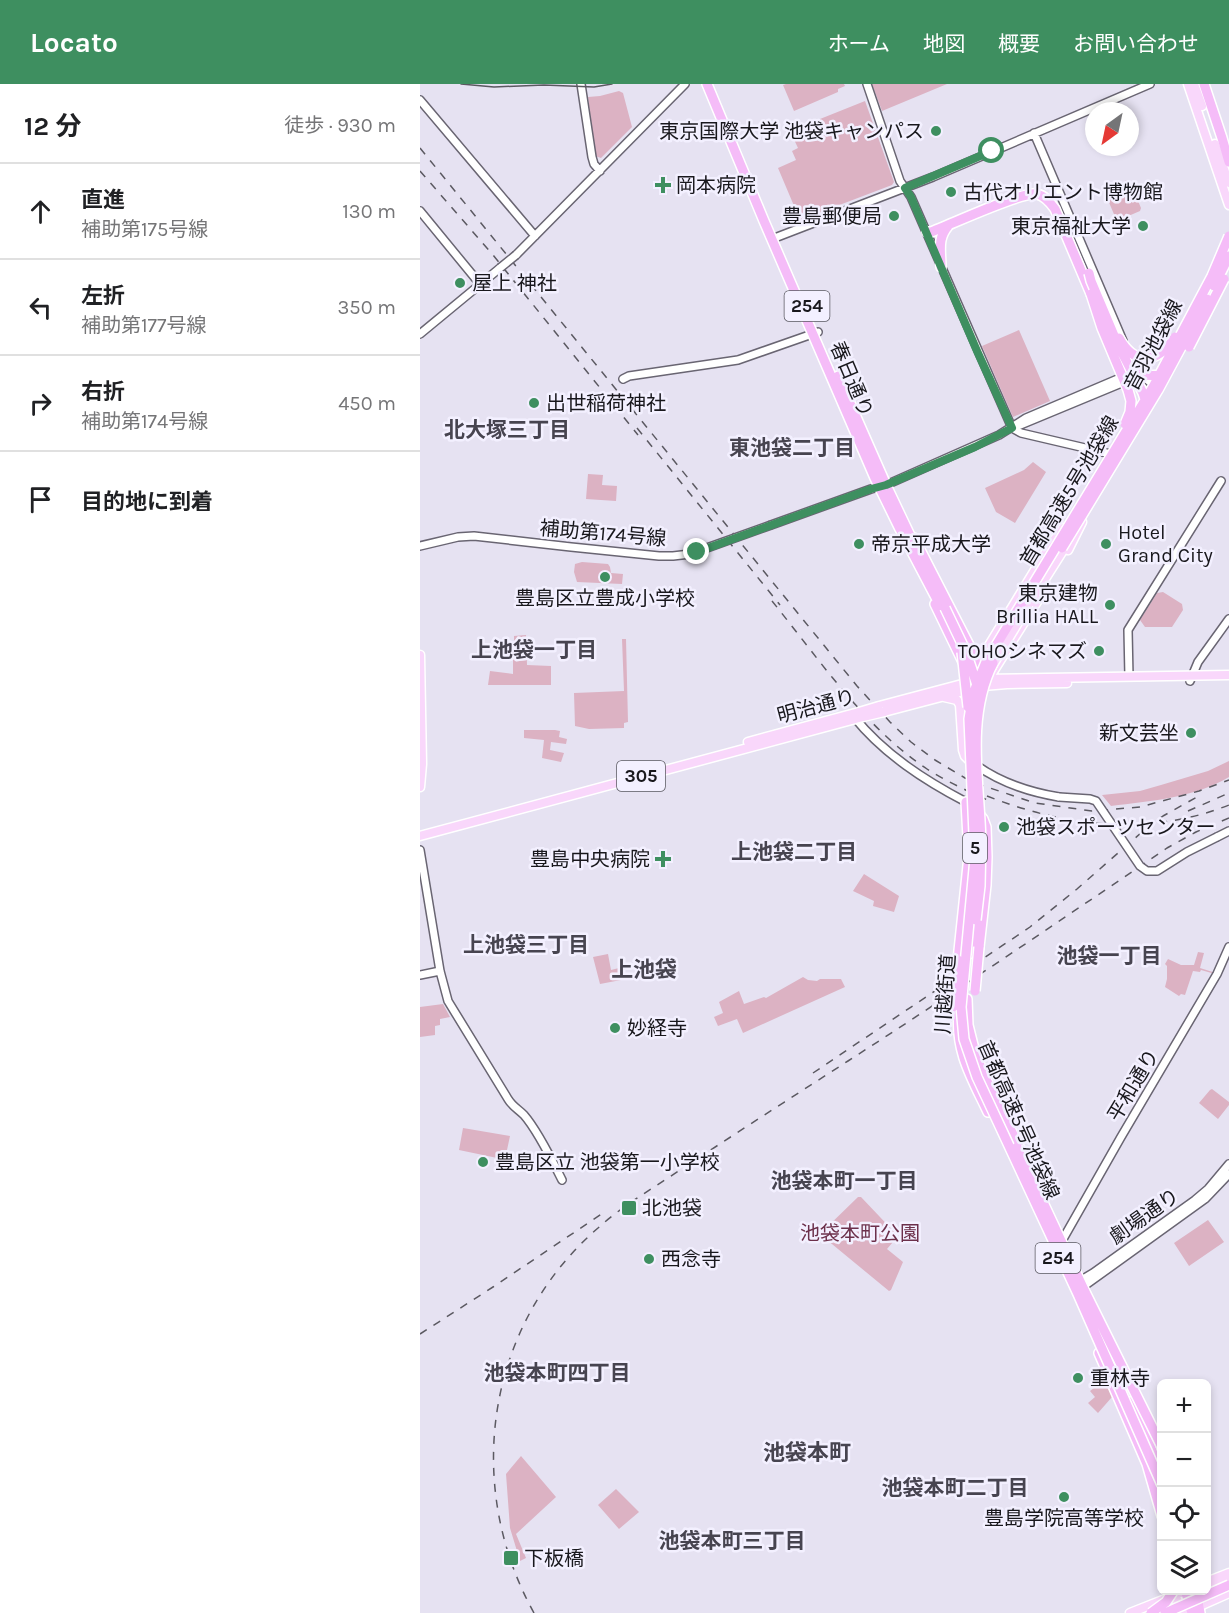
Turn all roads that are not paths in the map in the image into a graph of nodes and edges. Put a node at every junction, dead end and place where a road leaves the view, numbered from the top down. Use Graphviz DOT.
graph roads {
  1 [pos="581,84"];
  2 [pos="685,84"];
  3 [pos="707,84"];
  4 [pos="712,84"];
  5 [pos="867,84"];
  6 [pos="1150,84"];
  7 [pos="1188,84"];
  8 [pos="1194,84"];
  9 [pos="1204,84"];
  10 [pos="1210,84"];
  11 [pos="420,100"];
  12 [pos="1034,133"];
  13 [pos="1229,139"];
  14 [pos="1229,162"];
  15 [pos="600,171"];
  16 [pos="1229,183"];
  17 [pos="905,188"];
  18 [pos="1026,192"];
  19 [pos="1229,205"];
  20 [pos="420,211"];
  21 [pos="950,225"];
  22 [pos="927,232"];
  23 [pos="535,236"];
  24 [pos="774,238"];
  25 [pos="1229,238"];
  26 [pos="1229,257"];
  27 [pos="941,267"];
  28 [pos="1229,268"];
  29 [pos="1211,271"];
  30 [pos="1089,273"];
  31 [pos="480,284"];
  32 [pos="1206,287"];
  33 [pos="1090,294"];
  34 [pos="815,333"];
  35 [pos="420,334"];
  36 [pos="1136,369"];
  37 [pos="622,379"];
  38 [pos="1151,384"];
  39 [pos="1161,392"];
  40 [pos="1147,409"];
  41 [pos="1012,428"];
  42 [pos="1116,456"];
  43 [pos="1221,481"];
  44 [pos="1094,485"];
  45 [pos="882,486"];
  46 [pos="1085,506"];
  47 [pos="903,527"];
  48 [pos="420,546"];
  49 [pos="1026,602"];
  50 [pos="1229,619"];
  51 [pos="971,649"];
  52 [pos="986,651"];
  53 [pos="420,655"];
  54 [pos="1000,661"];
  55 [pos="977,665"];
  56 [pos="1229,675"];
  57 [pos="1129,677"];
  58 [pos="1009,678"];
  59 [pos="1191,679"];
  60 [pos="1229,680"];
  61 [pos="976,683"];
  62 [pos="937,697"];
  63 [pos="980,697"];
  64 [pos="882,709"];
  65 [pos="857,715"];
  66 [pos="973,763"];
  67 [pos="420,787"];
  68 [pos="966,802"];
  69 [pos="420,831"];
  70 [pos="1229,831"];
  71 [pos="420,836"];
  72 [pos="420,850"];
  73 [pos="973,920"];
  74 [pos="1229,947"];
  75 [pos="969,954"];
  76 [pos="1227,956"];
  77 [pos="440,971"];
  78 [pos="420,975"];
  79 [pos="960,1002"];
  80 [pos="967,1019"];
  81 [pos="1229,1164"];
  82 [pos="1229,1174"];
  83 [pos="562,1180"];
  84 [pos="1063,1239"];
  85 [pos="1079,1289"];
  86 [pos="1157,1435"];
  87 [pos="1157,1438"];
  88 [pos="1157,1451"];
  89 [pos="1157,1474"];
  90 [pos="1157,1501"];
  91 [pos="1229,1573"];
  92 [pos="1211,1580"];
  93 [pos="1229,1580"];
  94 [pos="1229,1589"];
  95 [pos="1211,1590"];
  96 [pos="1211,1591"];
  97 [pos="1173,1595"];
  98 [pos="1176,1595"];
  99 [pos="1182,1595"];
  100 [pos="1193,1595"];
  101 [pos="1178,1601"];
  102 [pos="1184,1612"];
  103 [pos="1130,1613"];
  104 [pos="1152,1613"];
  1 -- 15 [label="street"];
  2 -- 15 [label="street"];
  3 -- 24 [label="highway, 春日通り / 254"];
  4 -- 24 [label="highway, 春日通り / 254"];
  5 -- 17 [label="street"];
  6 -- 12 [label="street"];
  7 -- 19 [label="main road"];
  8 -- 16 [label="main road"];
  9 -- 14 [label="highway"];
  10 -- 13 [label="highway"];
  11 -- 23 [label="street"];
  12 -- 17 [label="street"];
  12 -- 36 [label="street"];
  15 -- 23 [label="street"];
  17 -- 22 [label="street"];
  17 -- 24 [label="street"];
  18 -- 21 [label="highway"];
  18 -- 22 [label="highway"];
  18 -- 30 [label="highway"];
  18 -- 33 [label="highway"];
  20 -- 31 [label="street"];
  21 -- 22 [label="highway"];
  21 -- 27 [label="highway"];
  22 -- 27 [label="street"];
  23 -- 31 [label="street, bridge"];
  24 -- 34 [label="highway, 春日通り / 254"];
  25 -- 29 [label="main road, 音羽池袋線"];
  25 -- 32 [label="highway, 首都高速5号池袋線 / 5, bridge"];
  26 -- 29 [label="main road"];
  26 -- 40 [label="highway, 首都高速5号池袋線 / 5, bridge"];
  27 -- 41 [label="street"];
  28 -- 33 [label="highway, bridge"];
  28 -- 39 [label="main road, 音羽池袋線"];
  29 -- 38 [label="main road, 音羽池袋線"];
  30 -- 32 [label="highway, bridge"];
  30 -- 40 [label="highway, bridge"];
  31 -- 35 [label="street"];
  32 -- 44 [label="highway, 首都高速5号池袋線 / 5, bridge"];
  33 -- 44 [label="highway, bridge"];
  34 -- 37 [label="street"];
  34 -- 45 [label="highway, 春日通り / 254"];
  36 -- 38 [label="street"];
  36 -- 41 [label="street, 補助第174号線"];
  36 -- 41 [label="street, 補助第174号線"];
  38 -- 39 [label="street"];
  38 -- 42 [label="main road, 音羽池袋線"];
  39 -- 42 [label="main road, 音羽池袋線"];
  40 -- 85 [label="highway, 首都高速5号池袋線 / 5, bridge"];
  41 -- 42 [label="street"];
  41 -- 45 [label="street, 補助第174号線"];
  42 -- 46 [label="main road, 音羽池袋線"];
  43 -- 57 [label="street"];
  44 -- 85 [label="highway, 首都高速5号池袋線 / 5, bridge"];
  45 -- 47 [label="highway, 春日通り / 254"];
  45 -- 48 [label="street, 補助第174号線, bridge"];
  46 -- 49 [label="main road, 音羽池袋線"];
  46 -- 52 [label="main road"];
  46 -- 54 [label="main road"];
  47 -- 51 [label="highway"];
  47 -- 61 [label="highway, 春日通り / 254, bridge"];
  47 -- 61 [label="highway"];
  49 -- 61 [label="main road, 音羽池袋線, bridge"];
  49 -- 63 [label="main road, 音羽池袋線, bridge"];
  50 -- 59 [label="street"];
  51 -- 52 [label="main road"];
  51 -- 55 [label="highway"];
  52 -- 54 [label="main road"];
  52 -- 55 [label="main road"];
  53 -- 67 [label="main road"];
  54 -- 58 [label="main road"];
  54 -- 61 [label="main road"];
  55 -- 61 [label="highway"];
  56 -- 59 [label="main road, 明治通り / 305"];
  57 -- 58 [label="main road, 明治通り / 305"];
  57 -- 59 [label="main road, 明治通り / 305"];
  58 -- 61 [label="main road, 明治通り / 305"];
  59 -- 60 [label="main road, 明治通り / 305"];
  59 -- 61 [label="main road, 明治通り / 305"];
  61 -- 62 [label="main road, 明治通り / 305"];
  61 -- 63 [label="highway, 川越街道 / 254, bridge"];
  61 -- 64 [label="main road, 明治通り / 305"];
  61 -- 66 [label="highway"];
  61 -- 66 [label="highway"];
  61 -- 73 [label="highway, 川越街道 / 254, bridge"];
  62 -- 64 [label="main road, 明治通り / 305"];
  62 -- 66 [label="main road"];
  63 -- 73 [label="highway, 川越街道 / 254, bridge"];
  64 -- 65 [label="main road, 明治通り / 305, bridge"];
  65 -- 68 [label="street"];
  65 -- 69 [label="main road, 明治通り / 305"];
  65 -- 71 [label="main road, 明治通り / 305"];
  66 -- 70 [label="street, bridge"];
  68 -- 75 [label="highway"];
  68 -- 75 [label="highway"];
  72 -- 77 [label="street"];
  73 -- 75 [label="highway, 川越街道 / 254"];
  74 -- 76 [label="street, 平和通り"];
  75 -- 79 [label="highway, bridge"];
  75 -- 79 [label="highway, 川越街道 / 254"];
  75 -- 80 [label="highway, bridge"];
  76 -- 84 [label="street, 平和通り"];
  77 -- 78 [label="street"];
  77 -- 83 [label="street"];
  79 -- 80 [label="highway, 川越街道 / 254"];
  79 -- 85 [label="highway, 川越街道 / 254"];
  80 -- 84 [label="highway, 川越街道 / 254"];
  81 -- 85 [label="street, 劇場通り"];
  82 -- 85 [label="street, 劇場通り"];
  84 -- 85 [label="highway, 川越街道 / 254"];
  85 -- 86 [label="highway, 川越街道 / 254"];
  85 -- 87 [label="highway, 首都高速5号池袋線 / 5, bridge"];
  85 -- 88 [label="highway, bridge"];
  85 -- 89 [label="highway, 首都高速5号池袋線 / 5, bridge"];
  85 -- 90 [label="highway, 川越街道 / 254"];
  91 -- 92 [label="main road"];
  93 -- 95 [label="main road"];
  94 -- 96 [label="main road"];
  94 -- 102 [label="highway, bridge"];
  94 -- 102 [label="main road"];
  97 -- 103 [label="main road"];
  98 -- 104 [label="highway, bridge"];
  99 -- 102 [label="highway"];
  100 -- 102 [label="highway"];
  101 -- 104 [label="main road"];
}
